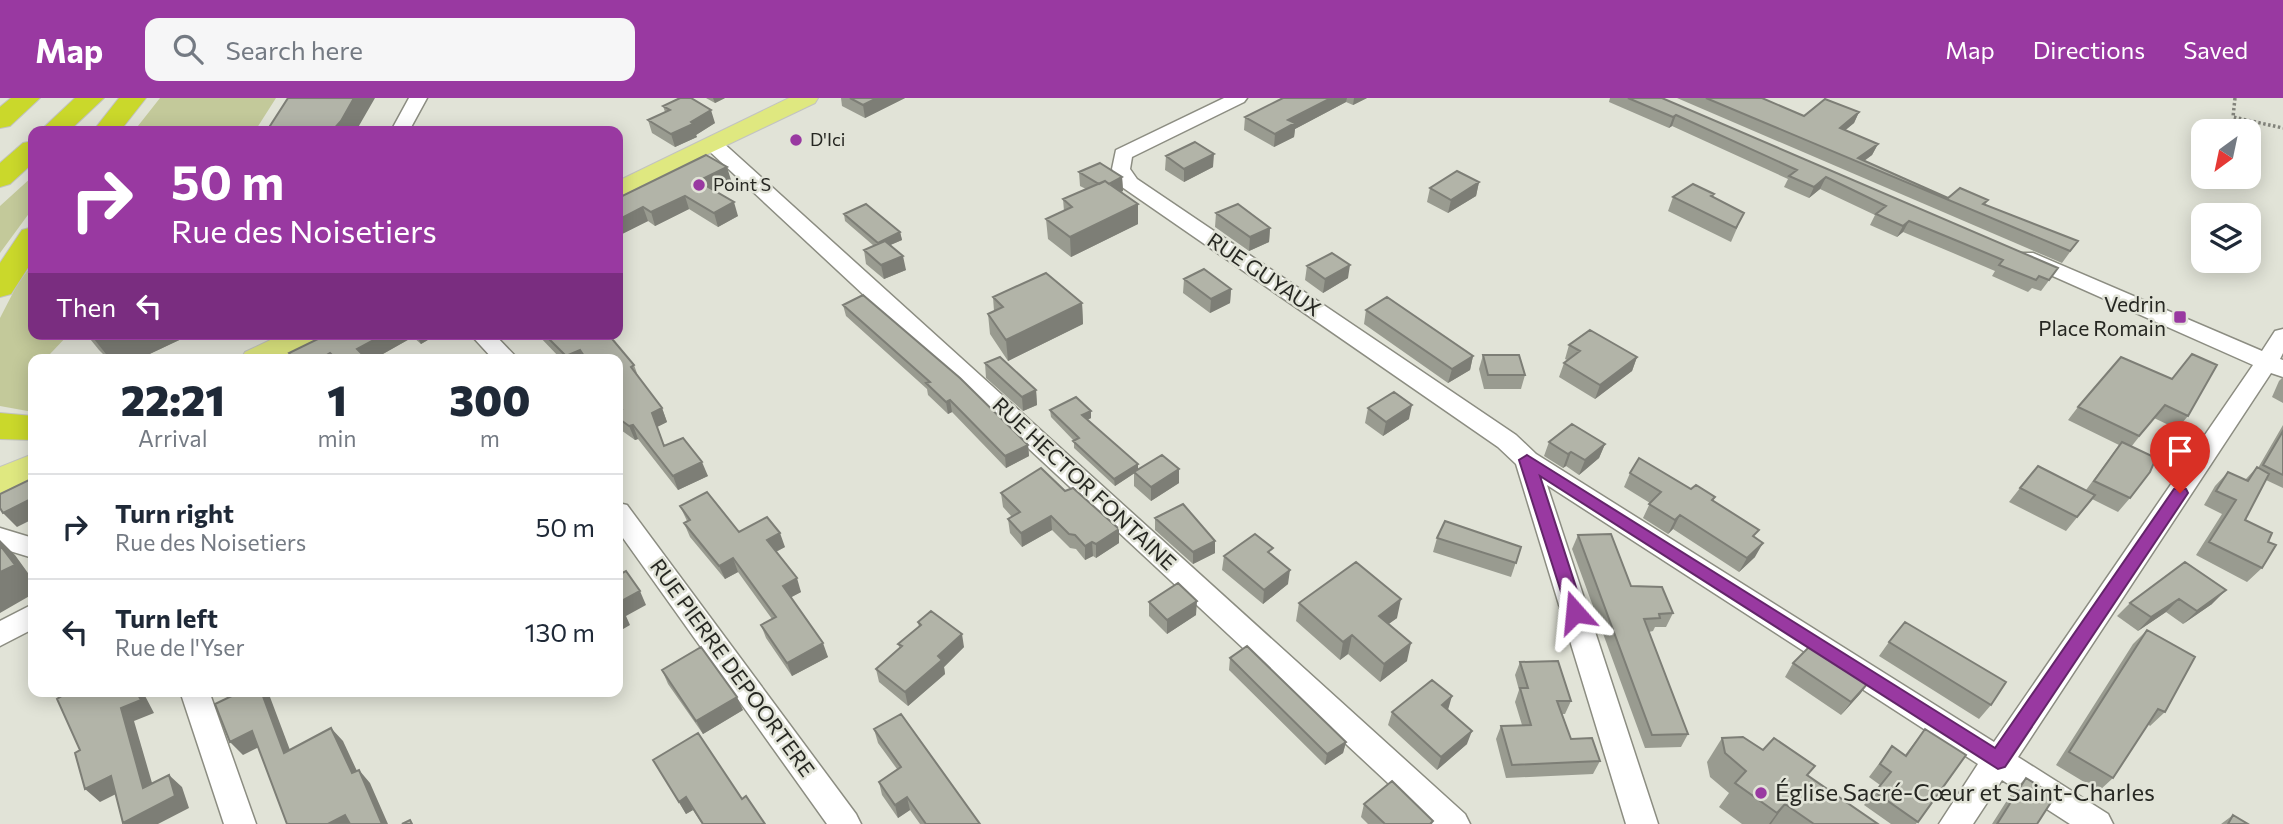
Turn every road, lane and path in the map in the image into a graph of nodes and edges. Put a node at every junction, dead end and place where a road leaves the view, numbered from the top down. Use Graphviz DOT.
graph roads {
  1 [pos="27,98"];
  2 [pos="91,98"];
  3 [pos="132,98"];
  4 [pos="418,98"];
  5 [pos="807,98"];
  6 [pos="1238,98"];
  7 [pos="2235,98"];
  8 [pos="0,120"];
  9 [pos="59,126"];
  10 [pos="110,126"];
  11 [pos="403,126"];
  12 [pos="2283,128"];
  13 [pos="713,144"];
  14 [pos="28,153"];
  15 [pos="0,178"];
  16 [pos="623,188"];
  17 [pos="28,244"];
  18 [pos="2014,252"];
  19 [pos="0,287"];
  20 [pos="2283,336"];
  21 [pos="295,340"];
  22 [pos="487,340"];
  23 [pos="265,354"];
  24 [pos="502,354"];
  25 [pos="2275,365"];
  26 [pos="0,426"];
  27 [pos="28,428"];
  28 [pos="1527,460"];
  29 [pos="28,467"];
  30 [pos="0,481"];
  31 [pos="623,519"];
  32 [pos="0,538"];
  33 [pos="28,546"];
  34 [pos="28,618"];
  35 [pos="0,635"];
  36 [pos="196,697"];
  37 [pos="1998,761"];
  38 [pos="240,824"];
  39 [pos="845,824"];
  40 [pos="1454,824"];
  41 [pos="1642,824"];
  42 [pos="1955,824"];
  43 [pos="2097,824"];
  1 -- 8 [label="highway"];
  2 -- 9 [label="highway"];
  3 -- 10 [label="highway"];
  4 -- 11 [label="street"];
  5 -- 13 [label="main road"];
  6 -- 28 [label="street, RUE GUYAUX"];
  7 -- 12 [label="path"];
  13 -- 16 [label="main road"];
  13 -- 40 [label="street, RUE HECTOR FONTAINE"];
  14 -- 15 [label="highway"];
  17 -- 19 [label="highway"];
  18 -- 25 [label="street"];
  20 -- 25 [label="street"];
  21 -- 23 [label="main road"];
  22 -- 24 [label="street"];
  25 -- 37 [label="street"];
  26 -- 27 [label="highway"];
  28 -- 37 [label="street"];
  28 -- 41 [label="street"];
  29 -- 30 [label="main road"];
  31 -- 39 [label="street, RUE PIERRE DEPOORTERE"];
  32 -- 33 [label="street"];
  34 -- 35 [label="street"];
  36 -- 38 [label="street"];
  37 -- 42 [label="street"];
  37 -- 43 [label="street"];
}
